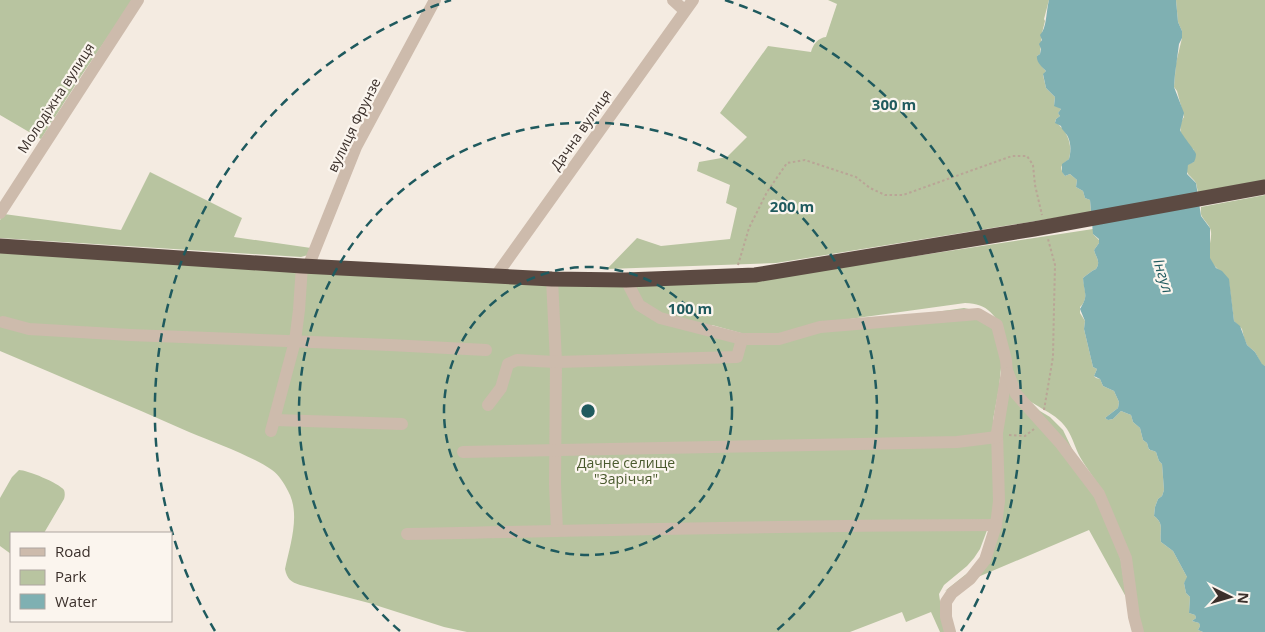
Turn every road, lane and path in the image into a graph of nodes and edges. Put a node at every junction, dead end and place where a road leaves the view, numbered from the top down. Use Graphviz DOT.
graph roads {
  1 [pos="138,0"];
  2 [pos="435,0"];
  3 [pos="673,0"];
  4 [pos="693,0"];
  5 [pos="684,10"];
  6 [pos="1265,187"];
  7 [pos="0,213"];
  8 [pos="0,246"];
  9 [pos="305,267"];
  10 [pos="495,277"];
  11 [pos="552,280"];
  12 [pos="626,280"];
  13 [pos="3,322"];
  14 [pos="742,339"];
  15 [pos="295,341"];
  16 [pos="486,350"];
  17 [pos="556,362"];
  18 [pos="1007,372"];
  19 [pos="488,405"];
  20 [pos="402,424"];
  21 [pos="997,437"];
  22 [pos="555,450"];
  23 [pos="463,452"];
  24 [pos="996,525"];
  25 [pos="557,531"];
  26 [pos="407,534"];
  27 [pos="950,632"];
  28 [pos="1138,632"];
  1 -- 7 [label="street, Молодіжна вулиця"];
  2 -- 9 [label="street, вулиця Фрунзе"];
  3 -- 5 [label="street"];
  4 -- 5 [label="street, Дачна вулиця"];
  5 -- 10 [label="street, Дачна вулиця"];
  6 -- 12 [label="highway"];
  8 -- 9 [label="highway"];
  9 -- 10 [label="highway"];
  9 -- 15 [label="street, вулиця Фрунзе"];
  10 -- 11 [label="highway"];
  11 -- 12 [label="highway"];
  11 -- 17 [label="street"];
  12 -- 14 [label="street"];
  13 -- 15 [label="street"];
  14 -- 17 [label="street"];
  14 -- 18 [label="street"];
  15 -- 16 [label="street"];
  15 -- 20 [label="street, вулиця Фрунзе"];
  17 -- 19 [label="street"];
  17 -- 22 [label="street"];
  18 -- 21 [label="street"];
  18 -- 28 [label="street"];
  21 -- 22 [label="street"];
  21 -- 24 [label="street"];
  22 -- 23 [label="street"];
  22 -- 25 [label="street"];
  24 -- 25 [label="street"];
  24 -- 27 [label="street"];
  25 -- 26 [label="street"];
}
